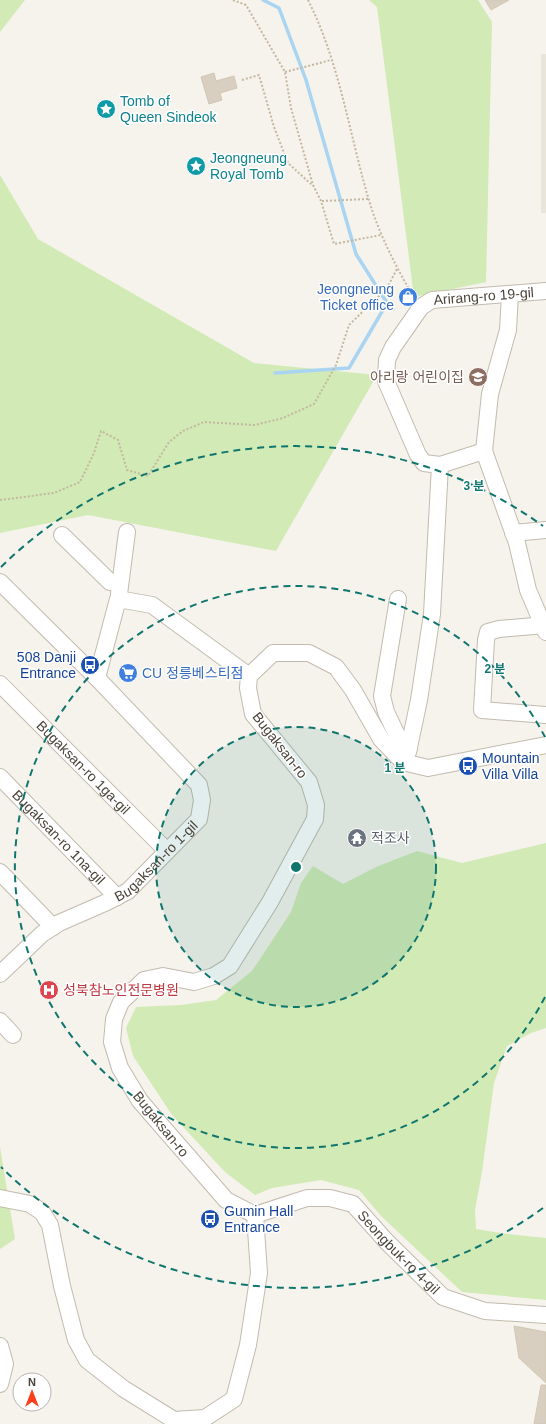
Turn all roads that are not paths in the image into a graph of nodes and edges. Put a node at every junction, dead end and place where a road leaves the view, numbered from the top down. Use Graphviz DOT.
graph roads {
  1 [pos="546,291"];
  2 [pos="510,294"];
  3 [pos="484,451"];
  4 [pos="440,465"];
  5 [pos="546,530"];
  6 [pos="127,532"];
  7 [pos="513,532"];
  8 [pos="62,535"];
  9 [pos="0,582"];
  10 [pos="119,592"];
  11 [pos="398,598"];
  12 [pos="545,628"];
  13 [pos="249,676"];
  14 [pos="97,678"];
  15 [pos="0,684"];
  16 [pos="546,715"];
  17 [pos="546,745"];
  18 [pos="406,755"];
  19 [pos="0,777"];
  20 [pos="167,851"];
  21 [pos="0,872"];
  22 [pos="117,897"];
  23 [pos="53,927"];
  24 [pos="1,971"];
  25 [pos="0,1021"];
  26 [pos="13,1035"];
  27 [pos="0,1198"];
  28 [pos="255,1215"];
  29 [pos="546,1315"];
  30 [pos="0,1346"];
  31 [pos="0,1384"];
  32 [pos="186,1421"];
  1 -- 2 [label="street, Arirang-ro 19-gil"];
  2 -- 3 [label="street"];
  2 -- 4 [label="street, Arirang-ro 19-gil"];
  3 -- 4 [label="street"];
  3 -- 7 [label="street"];
  4 -- 18 [label="street"];
  5 -- 7 [label="street"];
  6 -- 10 [label="street"];
  7 -- 12 [label="street"];
  8 -- 10 [label="street"];
  9 -- 14 [label="street, Bugaksan-ro 1-gil"];
  10 -- 13 [label="street"];
  10 -- 14 [label="street"];
  11 -- 18 [label="street"];
  12 -- 16 [label="street"];
  13 -- 18 [label="street"];
  13 -- 28 [label="street, Bugaksan-ro"];
  14 -- 20 [label="street, Bugaksan-ro 1-gil"];
  15 -- 20 [label="street, Bugaksan-ro 1ga-gil"];
  17 -- 18 [label="street"];
  19 -- 22 [label="street, Bugaksan-ro 1na-gil"];
  20 -- 22 [label="street, Bugaksan-ro 1-gil"];
  21 -- 23 [label="street"];
  22 -- 23 [label="street, Bugaksan-ro 1-gil"];
  23 -- 24 [label="street, Bugaksan-ro 1-gil"];
  25 -- 26 [label="street"];
  27 -- 32 [label="street"];
  28 -- 29 [label="street, Seongbuk-ro 4-gil"];
  28 -- 32 [label="street"];
  30 -- 31 [label="street"];
}
